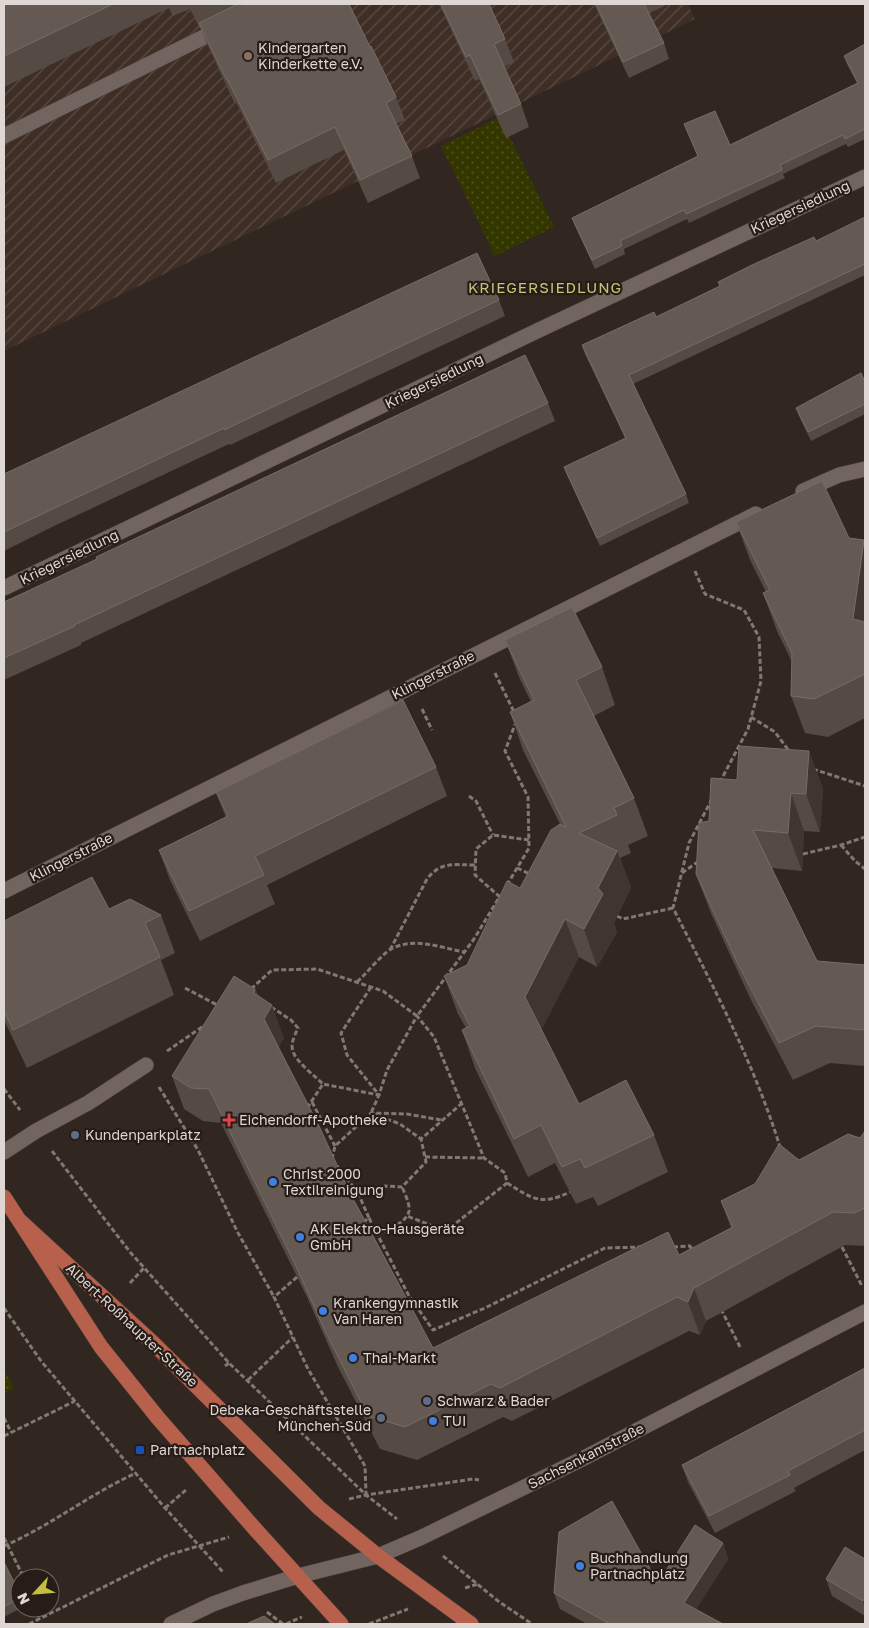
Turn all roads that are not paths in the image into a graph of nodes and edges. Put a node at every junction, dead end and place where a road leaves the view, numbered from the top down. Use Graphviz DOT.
graph roads {
  1 [pos="235,21"];
  2 [pos="4,136"];
  3 [pos="865,177"];
  4 [pos="865,469"];
  5 [pos="788,498"];
  6 [pos="771,507"];
  7 [pos="4,588"];
  8 [pos="4,891"];
  9 [pos="146,1065"];
  10 [pos="4,1152"];
  11 [pos="4,1197"];
  12 [pos="20,1221"];
  13 [pos="865,1312"];
  14 [pos="378,1556"];
  15 [pos="298,1576"];
  16 [pos="171,1624"];
  17 [pos="342,1624"];
  18 [pos="471,1624"];
  1 -- 2 [label="street"];
  3 -- 7 [label="street, Kriegersiedlung"];
  4 -- 5 [label="street"];
  6 -- 8 [label="street, Klingerstraße"];
  9 -- 10 [label="street"];
  11 -- 12 [label="main road, Albert-Roßhaupter-Straße"];
  12 -- 14 [label="main road, Albert-Roßhaupter-Straße"];
  12 -- 15 [label="main road, Albert-Roßhaupter-Straße"];
  13 -- 14 [label="street, Sachsenkamstraße"];
  14 -- 15 [label="street, Sachsenkamstraße"];
  14 -- 18 [label="main road, Albert-Roßhaupter-Straße"];
  15 -- 16 [label="street"];
  15 -- 17 [label="main road, Albert-Roßhaupter-Straße"];
}
